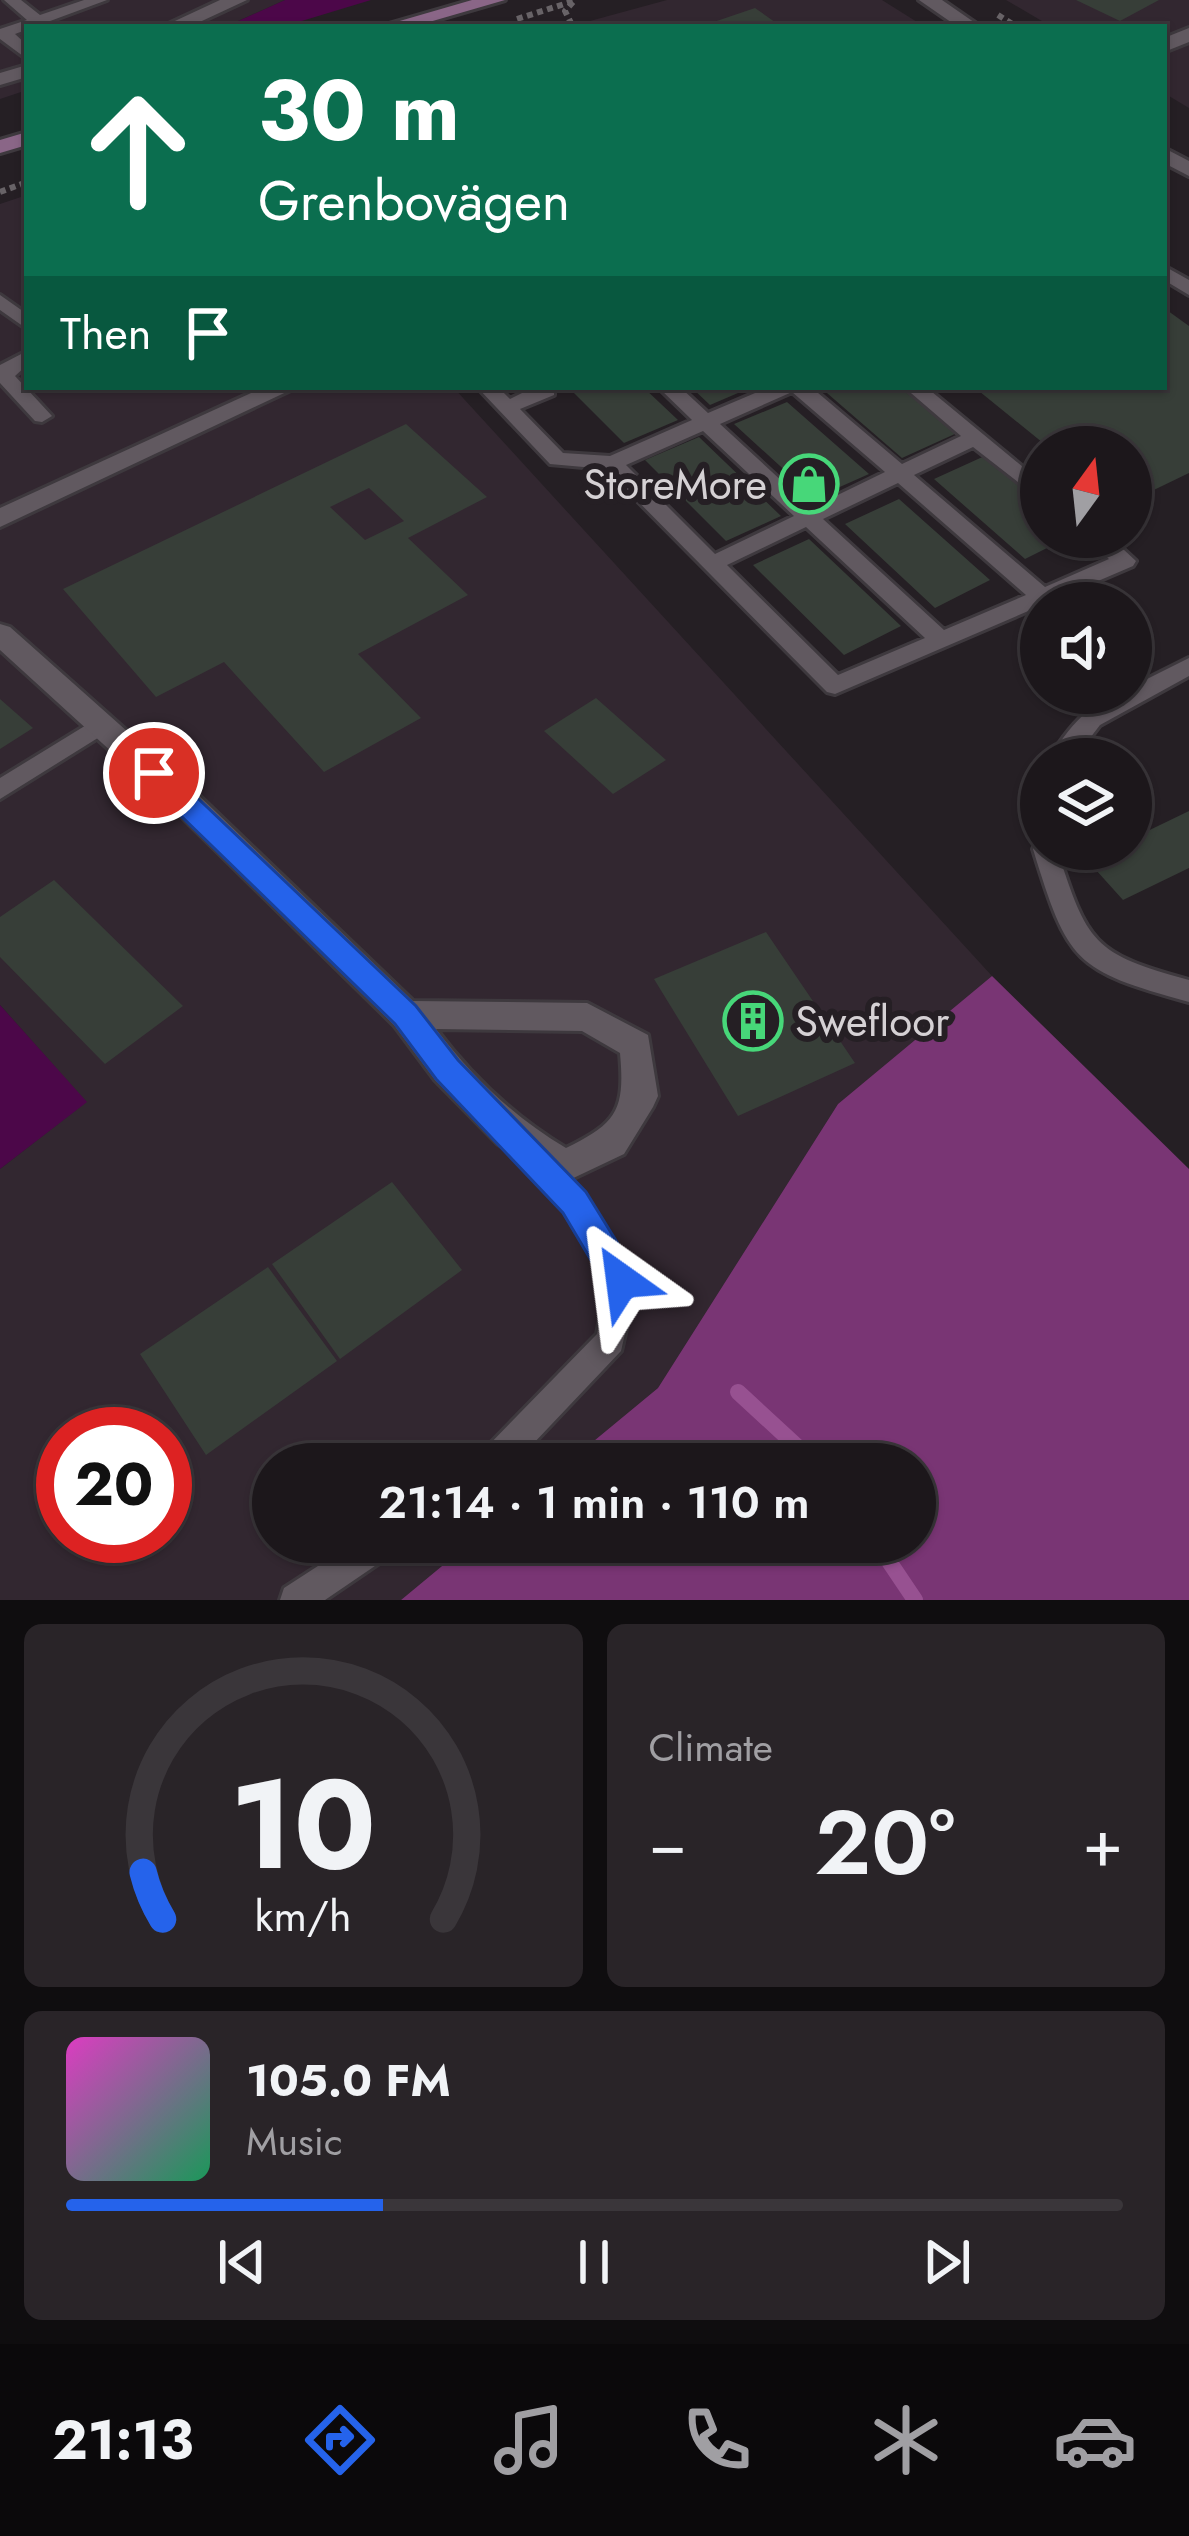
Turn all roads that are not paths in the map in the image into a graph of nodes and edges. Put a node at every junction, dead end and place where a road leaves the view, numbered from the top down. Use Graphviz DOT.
graph roads {
  1 [pos="12,0"];
  2 [pos="98,0"];
  3 [pos="237,0"];
  4 [pos="446,0"];
  5 [pos="495,0"];
  6 [pos="929,0"];
  7 [pos="38,22"];
  8 [pos="31,24"];
  9 [pos="179,24"];
  10 [pos="378,24"];
  11 [pos="401,24"];
  12 [pos="966,24"];
  13 [pos="0,301"];
  14 [pos="24,321"];
  15 [pos="24,359"];
  16 [pos="278,390"];
  17 [pos="491,390"];
  18 [pos="546,390"];
  19 [pos="671,390"];
  20 [pos="779,390"];
  21 [pos="802,390"];
  22 [pos="918,390"];
  23 [pos="507,407"];
  24 [pos="42,416"];
  25 [pos="706,422"];
  26 [pos="974,438"];
  27 [pos="612,463"];
  28 [pos="899,474"];
  29 [pos="1020,476"];
  30 [pos="809,517"];
  31 [pos="0,518"];
  32 [pos="1121,558"];
  33 [pos="712,564"];
  34 [pos="1026,582"];
  35 [pos="1075,582"];
  36 [pos="1020,606"];
  37 [pos="0,634"];
  38 [pos="941,640"];
  39 [pos="1189,666"];
  40 [pos="101,725"];
  41 [pos="1077,738"];
  42 [pos="0,790"];
  43 [pos="1052,870"];
  44 [pos="1189,991"];
  45 [pos="406,1015"];
  46 [pos="510,1133"];
  47 [pos="512,1443"];
  48 [pos="352,1563"];
  49 [pos="296,1600"];
  1 -- 7 [label="lane"];
  2 -- 7 [label="lane"];
  3 -- 9 [label="street"];
  4 -- 10 [label="main road"];
  5 -- 11 [label="main road"];
  6 -- 12 [label="street"];
  7 -- 8 [label="lane"];
  13 -- 14 [label="lane"];
  15 -- 24 [label="lane"];
  16 -- 31 [label="street"];
  17 -- 23 [label="lane"];
  18 -- 23 [label="lane"];
  19 -- 25 [label="lane"];
  20 -- 25 [label="lane"];
  21 -- 28 [label="lane"];
  22 -- 26 [label="lane"];
  23 -- 27 [label="lane"];
  25 -- 27 [label="lane"];
  25 -- 30 [label="lane"];
  26 -- 28 [label="lane"];
  26 -- 29 [label="lane"];
  27 -- 33 [label="lane"];
  28 -- 30 [label="lane"];
  28 -- 34 [label="lane"];
  30 -- 33 [label="lane"];
  30 -- 38 [label="lane"];
  32 -- 35 [label="lane"];
  33 -- 38 [label="lane"];
  36 -- 38 [label="lane"];
  37 -- 40 [label="street"];
  39 -- 41 [label="lane"];
  40 -- 42 [label="lane"];
  40 -- 45 [label="street"];
  43 -- 44 [label="lane"];
  45 -- 46 [label="street"];
  45 -- 46 [label="street"];
  46 -- 47 [label="lane"];
  48 -- 49 [label="lane"];
}
